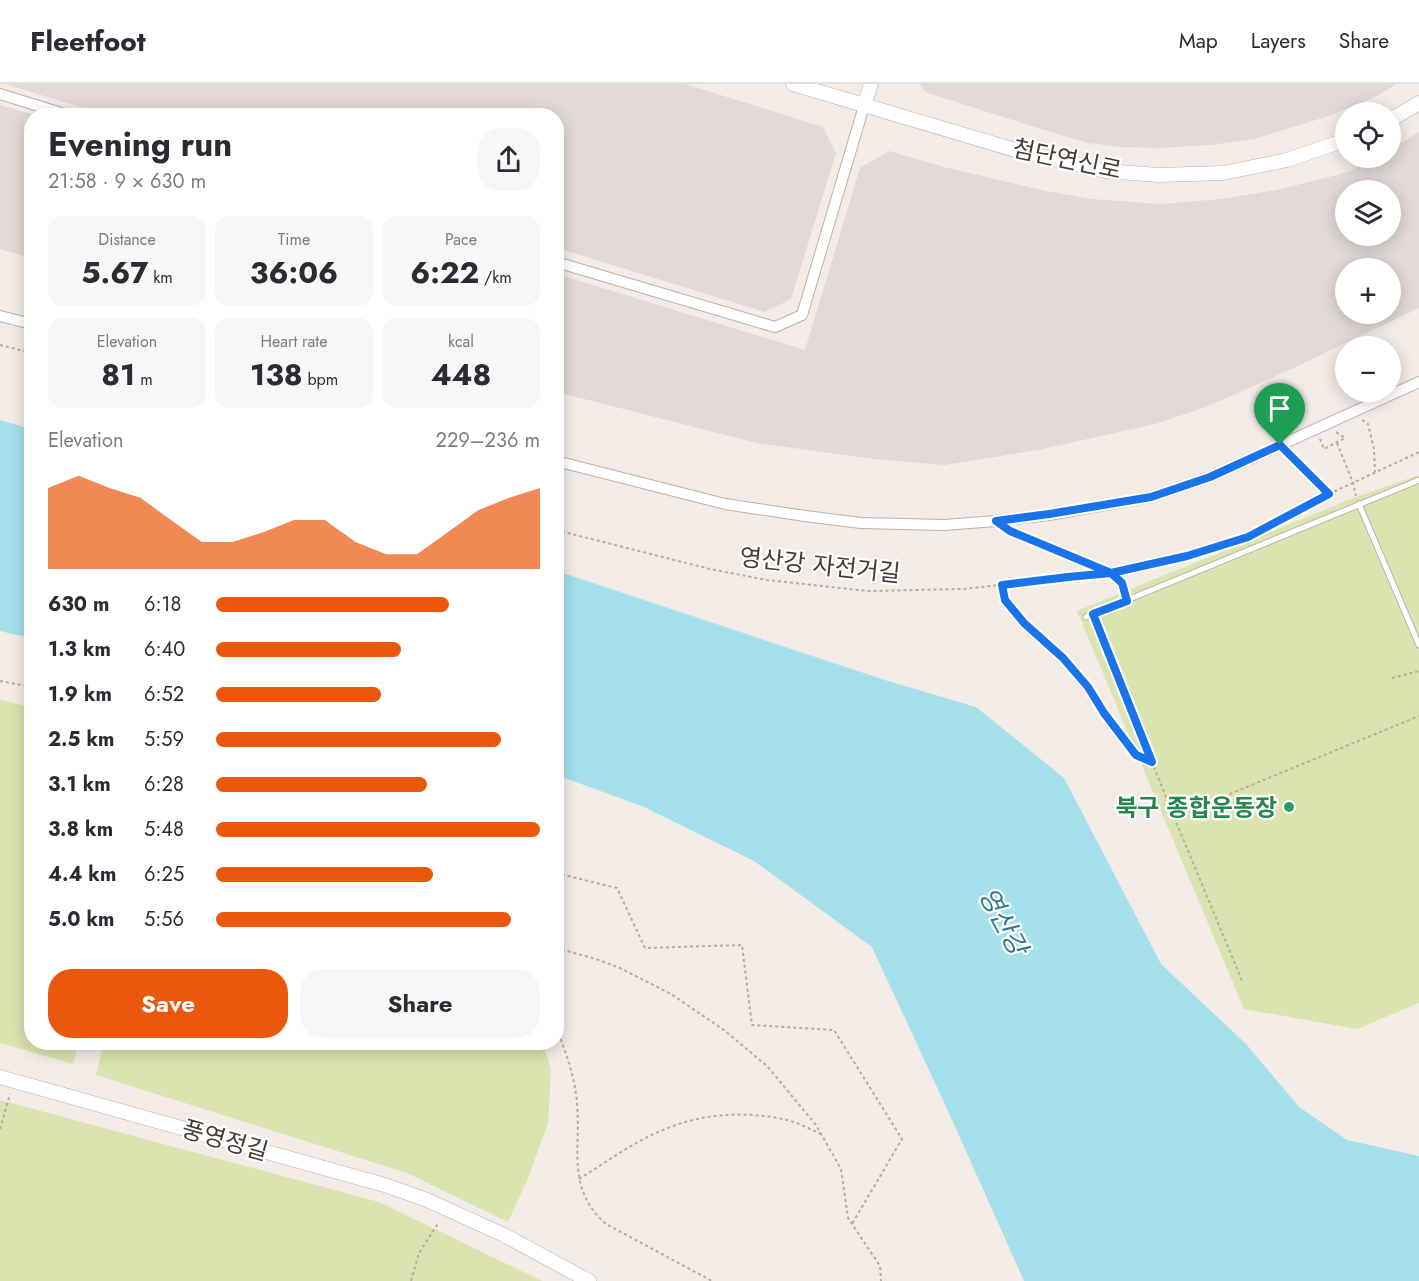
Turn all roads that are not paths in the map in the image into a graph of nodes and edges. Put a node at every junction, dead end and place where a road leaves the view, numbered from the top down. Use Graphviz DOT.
graph roads {
  1 [pos="793,84"];
  2 [pos="871,84"];
  3 [pos="0,94"];
  4 [pos="1419,103"];
  5 [pos="864,106"];
  6 [pos="45,108"];
  7 [pos="1401,114"];
  8 [pos="1335,144"];
  9 [pos="564,264"];
  10 [pos="0,316"];
  11 [pos="24,322"];
  12 [pos="1419,382"];
  13 [pos="564,463"];
  14 [pos="1419,480"];
  15 [pos="1359,504"];
  16 [pos="996,521"];
  17 [pos="1127,601"];
  18 [pos="1086,616"];
  19 [pos="1419,645"];
  20 [pos="0,1077"];
  21 [pos="589,1281"];
  1 -- 5 [label="street, 첨단연신로"];
  2 -- 5 [label="street"];
  3 -- 6 [label="street"];
  4 -- 7 [label="street"];
  5 -- 8 [label="street, 첨단연신로"];
  5 -- 9 [label="street"];
  10 -- 11 [label="street"];
  12 -- 16 [label="street"];
  13 -- 16 [label="street"];
  14 -- 15 [label="lane"];
  15 -- 17 [label="lane"];
  15 -- 19 [label="lane"];
  16 -- 17 [label="lane"];
  17 -- 18 [label="lane"];
  20 -- 21 [label="street, 풍영정길"];
}
